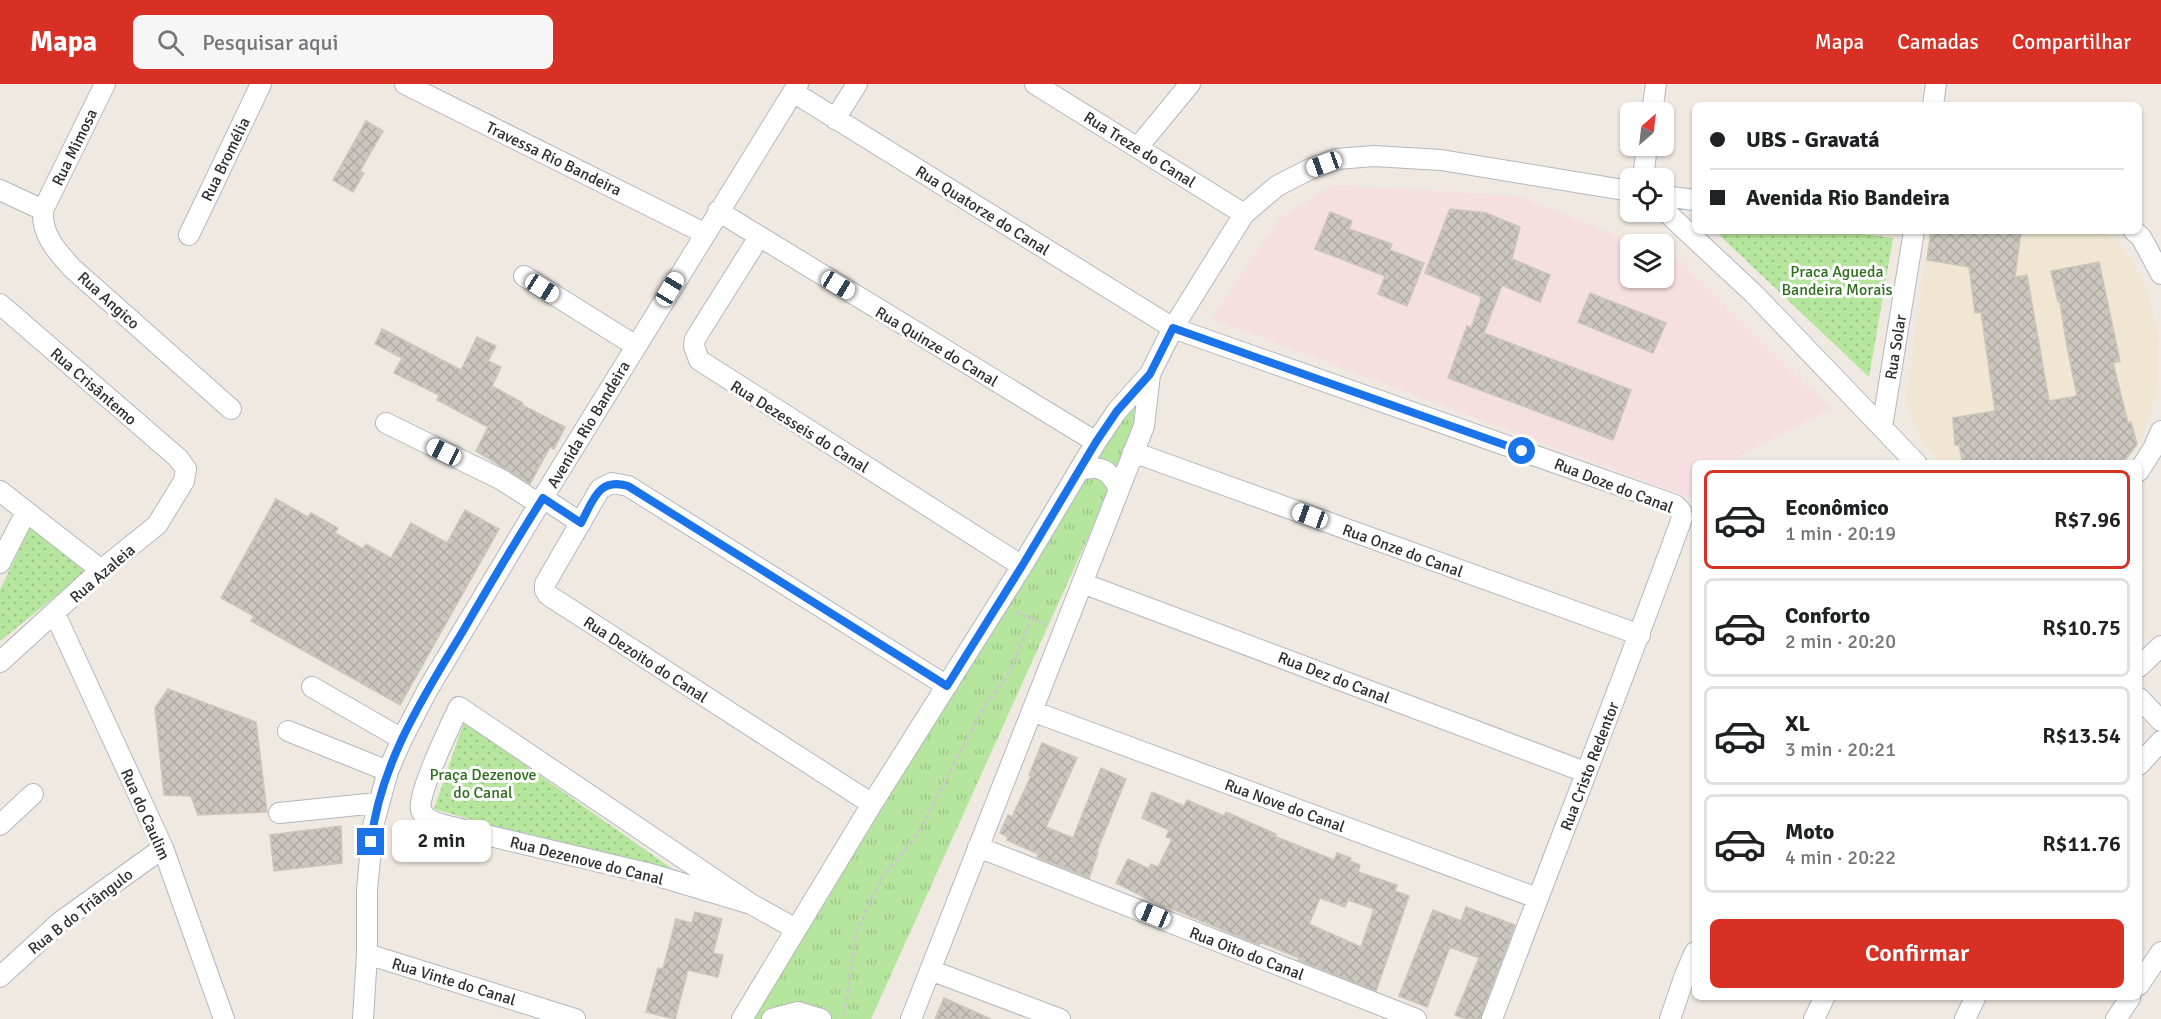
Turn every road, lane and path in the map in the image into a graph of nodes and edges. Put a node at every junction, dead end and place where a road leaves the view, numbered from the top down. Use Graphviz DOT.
graph roads {
  1 [pos="105,84"];
  2 [pos="261,84"];
  3 [pos="405,84"];
  4 [pos="856,84"];
  5 [pos="1035,84"];
  6 [pos="1190,84"];
  7 [pos="1656,84"];
  8 [pos="1936,84"];
  9 [pos="795,88"];
  10 [pos="1653,102"];
  11 [pos="1933,102"];
  12 [pos="835,119"];
  13 [pos="1138,147"];
  14 [pos="1620,189"];
  15 [pos="0,190"];
  16 [pos="1674,197"];
  17 [pos="1692,200"];
  18 [pos="43,210"];
  19 [pos="718,211"];
  20 [pos="1244,214"];
  21 [pos="1674,219"];
  22 [pos="704,233"];
  23 [pos="1914,234"];
  24 [pos="2138,234"];
  25 [pos="189,235"];
  26 [pos="759,237"];
  27 [pos="2161,274"];
  28 [pos="524,276"];
  29 [pos="0,304"];
  30 [pos="1173,328"];
  31 [pos="636,346"];
  32 [pos="1150,374"];
  33 [pos="231,409"];
  34 [pos="386,423"];
  35 [pos="1882,427"];
  36 [pos="2161,431"];
  37 [pos="1096,442"];
  38 [pos="1133,452"];
  39 [pos="1913,460"];
  40 [pos="2142,466"];
  41 [pos="186,469"];
  42 [pos="1079,470"];
  43 [pos="1119,489"];
  44 [pos="0,491"];
  45 [pos="541,501"];
  46 [pos="1681,511"];
  47 [pos="26,512"];
  48 [pos="581,523"];
  49 [pos="0,562"];
  50 [pos="1022,566"];
  51 [pos="101,570"];
  52 [pos="1082,583"];
  53 [pos="1014,611"];
  54 [pos="55,614"];
  55 [pos="1031,618"];
  56 [pos="1053,628"];
  57 [pos="1640,635"];
  58 [pos="2161,646"];
  59 [pos="0,662"];
  60 [pos="2142,664"];
  61 [pos="947,686"];
  62 [pos="312,687"];
  63 [pos="2142,701"];
  64 [pos="1032,711"];
  65 [pos="2161,721"];
  66 [pos="288,731"];
  67 [pos="402,739"];
  68 [pos="2161,741"];
  69 [pos="2142,762"];
  70 [pos="388,771"];
  71 [pos="1586,772"];
  72 [pos="33,795"];
  73 [pos="377,803"];
  74 [pos="872,804"];
  75 [pos="279,813"];
  76 [pos="0,825"];
  77 [pos="978,847"];
  78 [pos="163,848"];
  79 [pos="1538,898"];
  80 [pos="751,904"];
  81 [pos="796,929"];
  82 [pos="2161,952"];
  83 [pos="367,954"];
  84 [pos="1692,958"];
  85 [pos="930,970"];
  86 [pos="0,977"];
  87 [pos="2142,980"];
  88 [pos="1823,1000"];
  89 [pos="1974,1000"];
  90 [pos="2129,1000"];
  91 [pos="844,1015"];
  92 [pos="222,1017"];
  93 [pos="363,1019"];
  94 [pos="575,1019"];
  95 [pos="742,1019"];
  96 [pos="772,1019"];
  97 [pos="821,1019"];
  98 [pos="911,1019"];
  99 [pos="1060,1019"];
  100 [pos="1416,1019"];
  101 [pos="1492,1019"];
  102 [pos="1670,1019"];
  103 [pos="1814,1019"];
  104 [pos="1965,1019"];
  105 [pos="2116,1019"];
  1 -- 18 [label="street, Rua Mimosa"];
  2 -- 25 [label="street, Rua Bromélia"];
  3 -- 22 [label="street, Travessa Rio Bandeira"];
  4 -- 12 [label="street"];
  5 -- 13 [label="street, Rua Treze do Canal"];
  6 -- 13 [label="street"];
  7 -- 10 [label="street"];
  8 -- 11 [label="street"];
  9 -- 12 [label="street, Rua Quatorze do Canal"];
  9 -- 19 [label="street, Avenida Rio Bandeira"];
  12 -- 30 [label="street, Rua Quatorze do Canal"];
  13 -- 20 [label="street, Rua Treze do Canal"];
  14 -- 20 [label="street"];
  15 -- 18 [label="street"];
  16 -- 17 [label="street"];
  18 -- 33 [label="street, Rua Angico"];
  19 -- 22 [label="street, Avenida Rio Bandeira"];
  19 -- 26 [label="street, Rua Quinze do Canal"];
  20 -- 30 [label="street"];
  21 -- 35 [label="street"];
  22 -- 31 [label="street, Avenida Rio Bandeira"];
  23 -- 35 [label="street, Rua Solar"];
  24 -- 27 [label="street"];
  26 -- 37 [label="street, Rua Quinze do Canal"];
  26 -- 50 [label="street, Rua Dezesseis do Canal"];
  28 -- 31 [label="street"];
  29 -- 41 [label="street, Rua Crisântemo"];
  30 -- 32 [label="street"];
  30 -- 46 [label="street, Rua Doze do Canal"];
  31 -- 45 [label="street, Avenida Rio Bandeira"];
  32 -- 37 [label="street"];
  32 -- 38 [label="street"];
  34 -- 45 [label="street"];
  35 -- 39 [label="street"];
  36 -- 40 [label="street"];
  37 -- 42 [label="street"];
  38 -- 43 [label="street"];
  38 -- 57 [label="street, Rua Onze do Canal"];
  41 -- 51 [label="street, Rua Azaleia"];
  42 -- 43 [label="street"];
  42 -- 50 [label="street"];
  43 -- 52 [label="street"];
  44 -- 47 [label="street"];
  45 -- 48 [label="street"];
  45 -- 67 [label="street, Avenida Rio Bandeira"];
  46 -- 57 [label="street, Rua Cristo Redentor"];
  47 -- 49 [label="street"];
  47 -- 51 [label="street"];
  48 -- 61 [label="street, Rua Dezoito do Canal"];
  48 -- 74 [label="street, Rua Dezoito do Canal"];
  50 -- 61 [label="street"];
  51 -- 54 [label="street, Rua Azaleia"];
  52 -- 64 [label="street"];
  52 -- 71 [label="street, Rua Dez do Canal"];
  53 -- 55 [label="path"];
  54 -- 59 [label="street, Rua Azaleia"];
  54 -- 78 [label="street, Rua do Caulim"];
  55 -- 56 [label="path"];
  55 -- 91 [label="path"];
  57 -- 71 [label="street, Rua Cristo Redentor"];
  58 -- 60 [label="street"];
  61 -- 74 [label="street"];
  62 -- 67 [label="street"];
  63 -- 65 [label="street"];
  64 -- 77 [label="street"];
  64 -- 79 [label="street, Rua Nove do Canal"];
  66 -- 70 [label="street"];
  67 -- 70 [label="street, Avenida Rio Bandeira"];
  68 -- 69 [label="street"];
  70 -- 73 [label="street, Avenida Rio Bandeira"];
  71 -- 79 [label="street, Rua Cristo Redentor"];
  72 -- 76 [label="street"];
  73 -- 75 [label="street"];
  73 -- 83 [label="street, Avenida Rio Bandeira"];
  74 -- 81 [label="street"];
  77 -- 85 [label="street"];
  77 -- 100 [label="street, Rua Oito do Canal"];
  78 -- 86 [label="street, Rua B do Triângulo"];
  78 -- 92 [label="street, Rua do Caulim"];
  79 -- 101 [label="street, Rua Cristo Redentor"];
  80 -- 80 [label="street, Rua Dezenove do Canal"];
  80 -- 81 [label="street, Rua Dezenove do Canal"];
  81 -- 95 [label="street"];
  82 -- 87 [label="street"];
  83 -- 93 [label="street, Avenida Rio Bandeira"];
  83 -- 94 [label="street, Rua Vinte do Canal"];
  84 -- 102 [label="street"];
  85 -- 98 [label="street"];
  85 -- 99 [label="street"];
  88 -- 103 [label="street"];
  89 -- 104 [label="street"];
  90 -- 105 [label="street"];
  96 -- 97 [label="street"];
}
